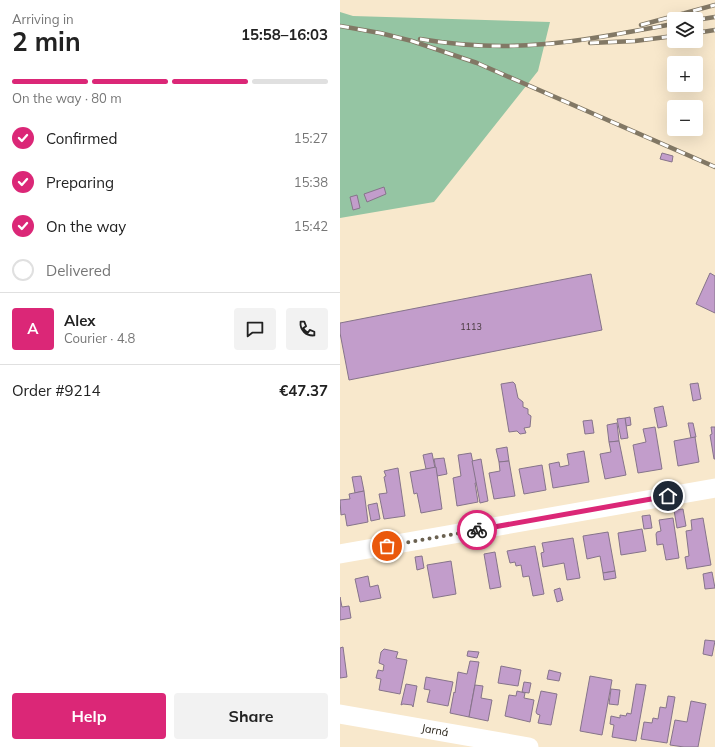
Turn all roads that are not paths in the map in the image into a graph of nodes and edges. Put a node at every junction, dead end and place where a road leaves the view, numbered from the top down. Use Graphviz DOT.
graph roads {
  1 [pos="715,488"];
  2 [pos="340,554"];
  3 [pos="340,714"];
  4 [pos="529,747"];
  1 -- 2 [label="street"];
  3 -- 4 [label="street, Jarná"];
}
